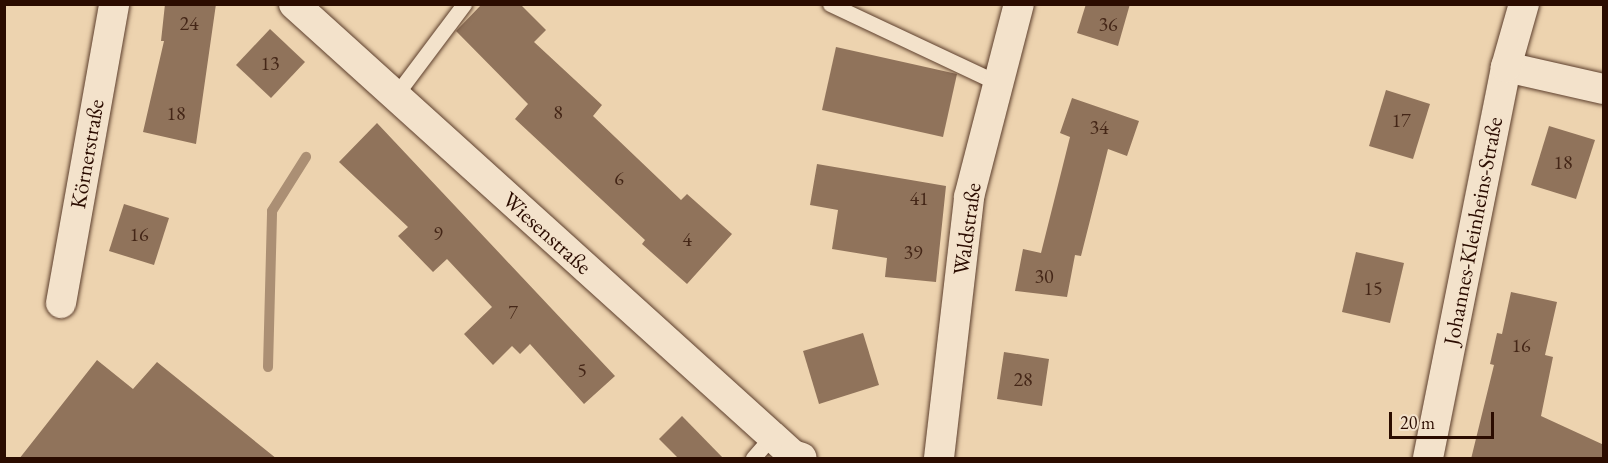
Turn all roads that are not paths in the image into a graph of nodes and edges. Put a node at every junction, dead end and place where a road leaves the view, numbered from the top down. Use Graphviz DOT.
graph roads {
  1 [pos="114,4"];
  2 [pos="294,4"];
  3 [pos="464,4"];
  4 [pos="830,4"];
  5 [pos="1019,4"];
  6 [pos="1524,4"];
  7 [pos="1506,67"];
  8 [pos="998,83"];
  9 [pos="1604,89"];
  10 [pos="395,96"];
  11 [pos="61,303"];
  12 [pos="772,436"];
  13 [pos="753,459"];
  14 [pos="802,459"];
  15 [pos="939,459"];
  16 [pos="1428,459"];
  1 -- 11 [label="street, Körnerstraße"];
  2 -- 10 [label="street, Wiesenstraße"];
  3 -- 10 [label="lane"];
  4 -- 8 [label="lane"];
  5 -- 8 [label="street, Waldstraße"];
  6 -- 7 [label="street, Johannes-Kleinheins-Straße"];
  7 -- 9 [label="street"];
  7 -- 16 [label="street, Johannes-Kleinheins-Straße"];
  8 -- 15 [label="street, Waldstraße"];
  10 -- 12 [label="street, Wiesenstraße"];
  12 -- 13 [label="lane"];
  12 -- 14 [label="street, Wiesenstraße"];
}
